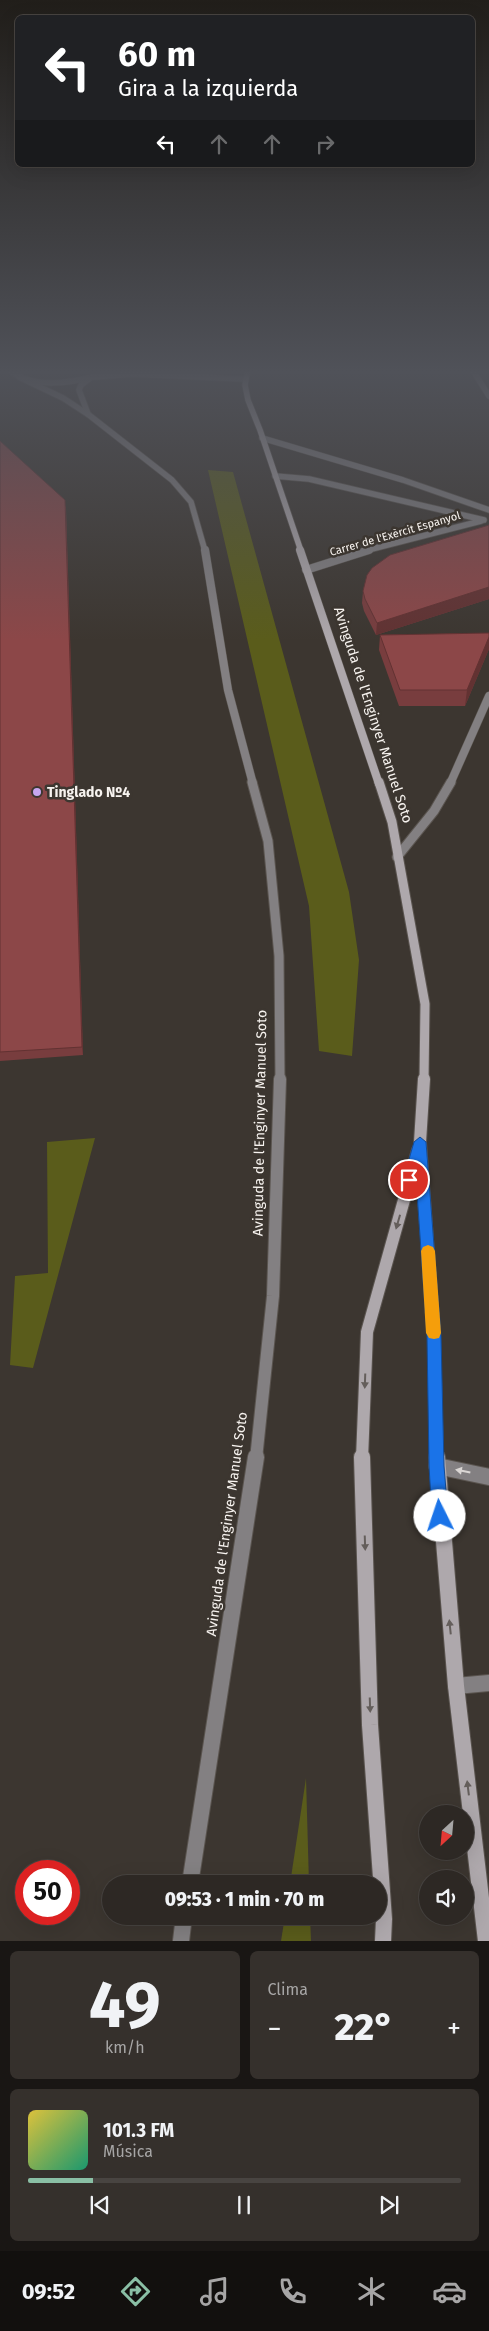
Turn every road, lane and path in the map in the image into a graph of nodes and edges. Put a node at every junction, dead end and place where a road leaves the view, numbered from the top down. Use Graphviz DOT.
graph roads {
  1 [pos="146,460"];
  2 [pos="269,460"];
  3 [pos="334,460"];
  4 [pos="275,476"];
  5 [pos="489,510"];
  6 [pos="487,519"];
  7 [pos="306,570"];
  8 [pos="489,696"];
  9 [pos="397,857"];
  10 [pos="420,1142"];
  11 [pos="436,1466"];
  12 [pos="489,1477"];
  13 [pos="489,1683"];
  14 [pos="456,1686"];
  15 [pos="191,1875"];
  16 [pos="381,1875"];
  17 [pos="183,1925"];
  18 [pos="383,1925"];
  19 [pos="385,1925"];
  20 [pos="181,1941"];
  21 [pos="382,1941"];
  22 [pos="387,1941"];
  23 [pos="486,1941"];
  1 -- 15 [label="street, Avinguda de l'Enginyer Manuel Soto"];
  2 -- 4 [label="main road, Avinguda de l'Enginyer Manuel Soto"];
  3 -- 5 [label="street"];
  4 -- 6 [label="street"];
  4 -- 7 [label="main road, Avinguda de l'Enginyer Manuel Soto"];
  6 -- 7 [label="street, Carrer de l'Exèrcit Espanyol"];
  7 -- 9 [label="main road, Avinguda de l'Enginyer Manuel Soto"];
  8 -- 9 [label="street"];
  9 -- 10 [label="main road, Avinguda de l'Enginyer Manuel Soto"];
  10 -- 11 [label="main road, Avinguda de l'Enginyer Manuel Soto"];
  10 -- 16 [label="main road, Avinguda de l'Enginyer Manuel Soto, one-way"];
  12 -- 11 [label="street, one-way"];
  14 -- 11 [label="main road, Avinguda de l'Enginyer Manuel Soto, one-way"];
  13 -- 14 [label="street"];
  23 -- 14 [label="main road, Avinguda de l'Enginyer Manuel Soto, one-way"];
  17 -- 20 [label="street"];
  18 -- 21 [label="main road, Avinguda de l'Enginyer Manuel Soto"];
  19 -- 22 [label="main road"];
}
